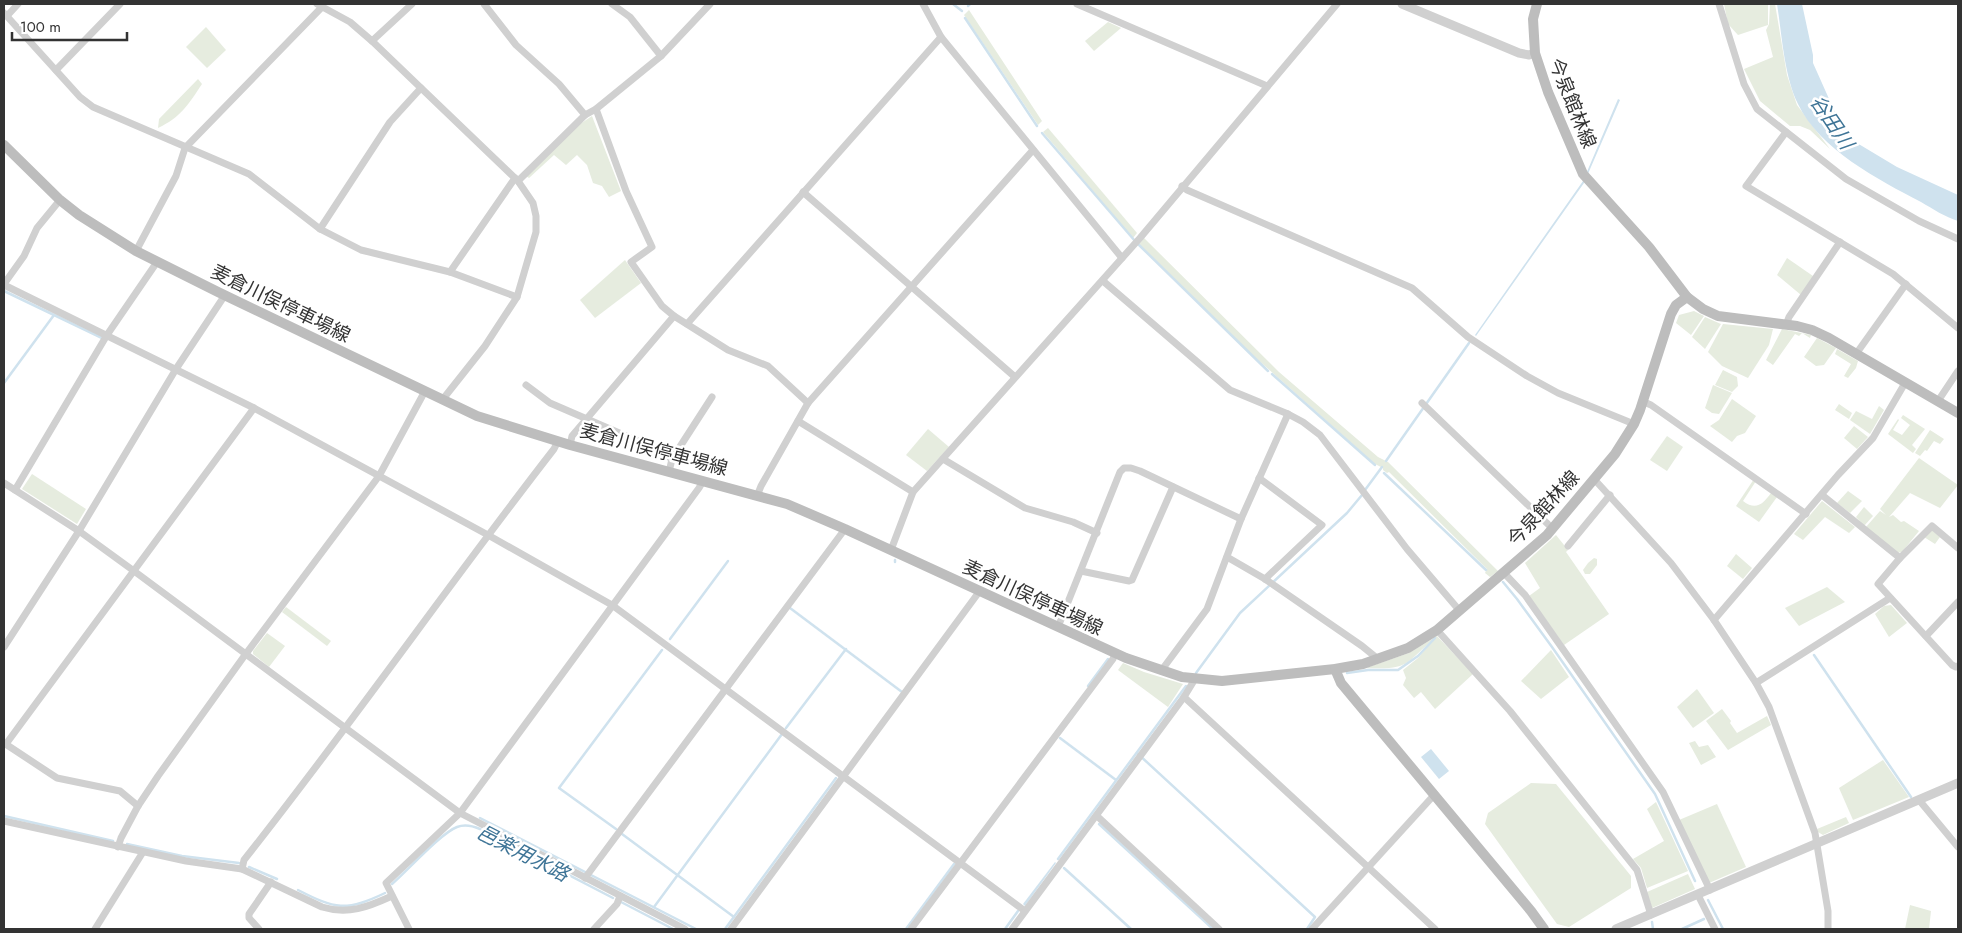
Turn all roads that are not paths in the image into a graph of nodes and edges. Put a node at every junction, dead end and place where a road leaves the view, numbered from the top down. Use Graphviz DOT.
graph roads {
  1 [pos="18,4"];
  2 [pos="120,4"];
  3 [pos="412,4"];
  4 [pos="484,4"];
  5 [pos="612,4"];
  6 [pos="710,4"];
  7 [pos="923,4"];
  8 [pos="1077,4"];
  9 [pos="1338,4"];
  10 [pos="1402,4"];
  11 [pos="1537,4"];
  12 [pos="1719,4"];
  13 [pos="320,5"];
  14 [pos="5,15"];
  15 [pos="942,37"];
  16 [pos="372,41"];
  17 [pos="1535,54"];
  18 [pos="661,56"];
  19 [pos="56,70"];
  20 [pos="1268,86"];
  21 [pos="421,88"];
  22 [pos="596,109"];
  23 [pos="586,115"];
  24 [pos="1786,132"];
  25 [pos="4,144"];
  26 [pos="186,148"];
  27 [pos="1033,150"];
  28 [pos="516,180"];
  29 [pos="1182,186"];
  30 [pos="803,192"];
  31 [pos="60,200"];
  32 [pos="320,229"];
  33 [pos="1958,239"];
  34 [pos="1840,242"];
  35 [pos="136,250"];
  36 [pos="1122,258"];
  37 [pos="157,262"];
  38 [pos="450,272"];
  39 [pos="1103,281"];
  40 [pos="4,284"];
  41 [pos="1906,284"];
  42 [pos="912,286"];
  43 [pos="225,295"];
  44 [pos="517,297"];
  45 [pos="1687,297"];
  46 [pos="674,316"];
  47 [pos="687,324"];
  48 [pos="1786,325"];
  49 [pos="1958,328"];
  50 [pos="107,335"];
  51 [pos="1856,354"];
  52 [pos="176,369"];
  53 [pos="1958,371"];
  54 [pos="1015,377"];
  55 [pos="1905,383"];
  56 [pos="526,385"];
  57 [pos="425,391"];
  58 [pos="712,397"];
  59 [pos="443,400"];
  60 [pos="1938,401"];
  61 [pos="1644,402"];
  62 [pos="808,403"];
  63 [pos="1422,403"];
  64 [pos="254,408"];
  65 [pos="1958,413"];
  66 [pos="1288,414"];
  67 [pos="587,420"];
  68 [pos="798,420"];
  69 [pos="1634,424"];
  70 [pos="558,441"];
  71 [pos="570,445"];
  72 [pos="944,459"];
  73 [pos="672,460"];
  74 [pos="669,472"];
  75 [pos="379,476"];
  76 [pos="1259,478"];
  77 [pos="1594,480"];
  78 [pos="702,481"];
  79 [pos="4,483"];
  80 [pos="1173,487"];
  81 [pos="15,490"];
  82 [pos="913,492"];
  83 [pos="1610,495"];
  84 [pos="1822,495"];
  85 [pos="757,496"];
  86 [pos="1806,514"];
  87 [pos="1240,519"];
  88 [pos="845,529"];
  89 [pos="1553,529"];
  90 [pos="78,531"];
  91 [pos="1097,533"];
  92 [pos="488,534"];
  93 [pos="1568,546"];
  94 [pos="1958,548"];
  95 [pos="891,550"];
  96 [pos="1227,557"];
  97 [pos="1900,558"];
  98 [pos="134,571"];
  99 [pos="1081,571"];
  100 [pos="1504,573"];
  101 [pos="1265,579"];
  102 [pos="979,592"];
  103 [pos="1890,598"];
  104 [pos="1958,602"];
  105 [pos="612,605"];
  106 [pos="1459,610"];
  107 [pos="1714,620"];
  108 [pos="1058,627"];
  109 [pos="1437,630"];
  110 [pos="1926,636"];
  111 [pos="4,647"];
  112 [pos="1115,654"];
  113 [pos="246,655"];
  114 [pos="1378,659"];
  115 [pos="1958,666"];
  116 [pos="1336,669"];
  117 [pos="1161,671"];
  118 [pos="1195,679"];
  119 [pos="1756,683"];
  120 [pos="726,687"];
  121 [pos="1184,697"];
  122 [pos="344,728"];
  123 [pos="5,743"];
  124 [pos="844,776"];
  125 [pos="1958,784"];
  126 [pos="1435,794"];
  127 [pos="1919,800"];
  128 [pos="138,806"];
  129 [pos="460,814"];
  130 [pos="1097,816"];
  131 [pos="4,821"];
  132 [pos="1817,844"];
  133 [pos="118,847"];
  134 [pos="1958,847"];
  135 [pos="143,852"];
  136 [pos="960,864"];
  137 [pos="1368,868"];
  138 [pos="242,870"];
  139 [pos="585,878"];
  140 [pos="271,882"];
  141 [pos="1710,890"];
  142 [pos="1698,895"];
  143 [pos="392,896"];
  144 [pos="620,896"];
  145 [pos="1025,911"];
  146 [pos="1651,915"];
  147 [pos="1014,926"];
  148 [pos="94,929"];
  149 [pos="259,929"];
  150 [pos="409,929"];
  151 [pos="594,929"];
  152 [pos="685,929"];
  153 [pos="731,929"];
  154 [pos="912,929"];
  155 [pos="1023,929"];
  156 [pos="1219,929"];
  157 [pos="1312,929"];
  158 [pos="1436,929"];
  159 [pos="1544,929"];
  160 [pos="1616,929"];
  161 [pos="1715,929"];
  162 [pos="1828,929"];
  1 -- 14 [label="street"];
  2 -- 19 [label="street"];
  3 -- 16 [label="street"];
  4 -- 23 [label="street"];
  5 -- 18 [label="street"];
  6 -- 18 [label="street"];
  7 -- 15 [label="street"];
  8 -- 20 [label="street"];
  9 -- 20 [label="street"];
  10 -- 17 [label="street"];
  11 -- 17 [label="main road, 今泉館林線"];
  12 -- 24 [label="street"];
  13 -- 16 [label="street"];
  13 -- 26 [label="street"];
  14 -- 19 [label="street"];
  15 -- 27 [label="street"];
  15 -- 30 [label="street"];
  16 -- 21 [label="street"];
  17 -- 45 [label="main road, 今泉館林線"];
  18 -- 22 [label="street"];
  19 -- 26 [label="street"];
  20 -- 29 [label="street"];
  21 -- 28 [label="street"];
  21 -- 32 [label="street"];
  22 -- 23 [label="street"];
  22 -- 46 [label="street"];
  23 -- 28 [label="street"];
  24 -- 33 [label="street"];
  24 -- 34 [label="street"];
  25 -- 31 [label="main road, 麦倉川俣停車場線"];
  26 -- 32 [label="street"];
  26 -- 35 [label="street"];
  27 -- 36 [label="street"];
  27 -- 42 [label="street"];
  28 -- 38 [label="street"];
  28 -- 44 [label="street"];
  29 -- 36 [label="street"];
  29 -- 69 [label="street"];
  30 -- 42 [label="street"];
  30 -- 47 [label="street"];
  31 -- 35 [label="main road, 麦倉川俣停車場線"];
  31 -- 40 [label="street"];
  32 -- 38 [label="street"];
  34 -- 41 [label="street"];
  34 -- 48 [label="street"];
  35 -- 37 [label="main road, 麦倉川俣停車場線"];
  36 -- 39 [label="street"];
  37 -- 43 [label="main road, 麦倉川俣停車場線"];
  37 -- 50 [label="street"];
  38 -- 44 [label="street"];
  39 -- 54 [label="street"];
  39 -- 66 [label="street"];
  40 -- 50 [label="street"];
  41 -- 49 [label="street"];
  41 -- 51 [label="street"];
  42 -- 54 [label="street"];
  42 -- 62 [label="street"];
  43 -- 52 [label="street"];
  43 -- 57 [label="main road, 麦倉川俣停車場線"];
  44 -- 59 [label="street"];
  45 -- 48 [label="main road"];
  45 -- 61 [label="main road, 今泉館林線"];
  46 -- 47 [label="street"];
  46 -- 67 [label="street"];
  47 -- 62 [label="street"];
  48 -- 51 [label="main road"];
  50 -- 52 [label="street"];
  50 -- 81 [label="street"];
  51 -- 55 [label="main road"];
  52 -- 64 [label="street"];
  52 -- 90 [label="street"];
  53 -- 60 [label="street"];
  54 -- 72 [label="street"];
  55 -- 60 [label="main road"];
  55 -- 84 [label="street"];
  56 -- 67 [label="street"];
  57 -- 59 [label="main road, 麦倉川俣停車場線"];
  57 -- 75 [label="street"];
  58 -- 73 [label="street"];
  59 -- 70 [label="main road, 麦倉川俣停車場線"];
  60 -- 65 [label="main road"];
  61 -- 69 [label="main road, 今泉館林線"];
  61 -- 86 [label="street"];
  62 -- 68 [label="street"];
  63 -- 89 [label="street"];
  64 -- 75 [label="street"];
  64 -- 98 [label="street"];
  66 -- 76 [label="street"];
  66 -- 106 [label="street"];
  67 -- 71 [label="street"];
  67 -- 73 [label="street"];
  68 -- 82 [label="street"];
  68 -- 85 [label="street"];
  69 -- 77 [label="main road, 今泉館林線"];
  70 -- 71 [label="main road, 麦倉川俣停車場線"];
  70 -- 92 [label="street"];
  71 -- 74 [label="main road, 麦倉川俣停車場線"];
  72 -- 82 [label="street"];
  72 -- 91 [label="street"];
  73 -- 74 [label="street"];
  74 -- 78 [label="main road, 麦倉川俣停車場線"];
  75 -- 92 [label="street"];
  75 -- 113 [label="street"];
  76 -- 87 [label="street"];
  76 -- 101 [label="street"];
  77 -- 83 [label="street"];
  77 -- 89 [label="main road, 今泉館林線"];
  78 -- 85 [label="main road, 麦倉川俣停車場線"];
  78 -- 105 [label="street"];
  79 -- 81 [label="street"];
  80 -- 87 [label="street"];
  80 -- 91 [label="street"];
  80 -- 99 [label="street"];
  81 -- 90 [label="street"];
  82 -- 95 [label="street"];
  83 -- 93 [label="street"];
  83 -- 107 [label="street"];
  84 -- 86 [label="street"];
  84 -- 97 [label="street"];
  85 -- 88 [label="main road, 麦倉川俣停車場線"];
  86 -- 107 [label="street"];
  87 -- 96 [label="street"];
  88 -- 95 [label="main road, 麦倉川俣停車場線"];
  88 -- 120 [label="street"];
  89 -- 100 [label="main road, 今泉館林線"];
  90 -- 98 [label="street"];
  90 -- 111 [label="street"];
  91 -- 99 [label="street"];
  92 -- 105 [label="street"];
  92 -- 122 [label="street"];
  94 -- 97 [label="street"];
  95 -- 102 [label="main road, 麦倉川俣停車場線"];
  96 -- 101 [label="street"];
  96 -- 117 [label="street"];
  97 -- 103 [label="street"];
  98 -- 113 [label="street"];
  98 -- 123 [label="street"];
  99 -- 108 [label="street"];
  100 -- 106 [label="main road, 今泉館林線"];
  100 -- 141 [label="street"];
  101 -- 114 [label="street"];
  102 -- 108 [label="main road, 麦倉川俣停車場線"];
  102 -- 124 [label="street"];
  103 -- 110 [label="street"];
  103 -- 119 [label="street"];
  104 -- 110 [label="street"];
  105 -- 120 [label="street"];
  105 -- 129 [label="street"];
  106 -- 109 [label="main road, 今泉館林線"];
  107 -- 119 [label="street"];
  108 -- 112 [label="main road, 麦倉川俣停車場線"];
  109 -- 114 [label="main road, 今泉館林線"];
  109 -- 146 [label="street"];
  110 -- 115 [label="street"];
  112 -- 117 [label="main road, 麦倉川俣停車場線"];
  112 -- 136 [label="street"];
  113 -- 122 [label="street"];
  113 -- 128 [label="street"];
  114 -- 116 [label="main road, 今泉館林線"];
  116 -- 118 [label="main road, 麦倉川俣停車場線"];
  116 -- 126 [label="main road"];
  117 -- 118 [label="main road, 麦倉川俣停車場線"];
  118 -- 121 [label="street"];
  119 -- 132 [label="street"];
  120 -- 124 [label="street"];
  120 -- 139 [label="street"];
  121 -- 130 [label="street"];
  121 -- 137 [label="street"];
  122 -- 129 [label="street"];
  122 -- 138 [label="street"];
  123 -- 128 [label="street"];
  124 -- 136 [label="street"];
  124 -- 153 [label="street"];
  125 -- 127 [label="street"];
  126 -- 137 [label="street"];
  126 -- 159 [label="main road"];
  127 -- 132 [label="street"];
  127 -- 134 [label="street"];
  128 -- 133 [label="street"];
  129 -- 139 [label="street"];
  129 -- 143 [label="street"];
  130 -- 145 [label="street"];
  130 -- 156 [label="street"];
  131 -- 133 [label="street"];
  132 -- 141 [label="street"];
  132 -- 162 [label="street"];
  133 -- 135 [label="street"];
  135 -- 138 [label="street"];
  135 -- 148 [label="street"];
  136 -- 145 [label="street"];
  136 -- 154 [label="street"];
  137 -- 157 [label="street"];
  137 -- 158 [label="street"];
  138 -- 140 [label="street"];
  139 -- 144 [label="street"];
  140 -- 143 [label="street"];
  140 -- 149 [label="street"];
  141 -- 142 [label="street"];
  142 -- 146 [label="street"];
  142 -- 161 [label="street"];
  143 -- 150 [label="street"];
  144 -- 151 [label="street"];
  144 -- 152 [label="street"];
  145 -- 147 [label="street"];
  146 -- 160 [label="street"];
  147 -- 155 [label="street"];
}
